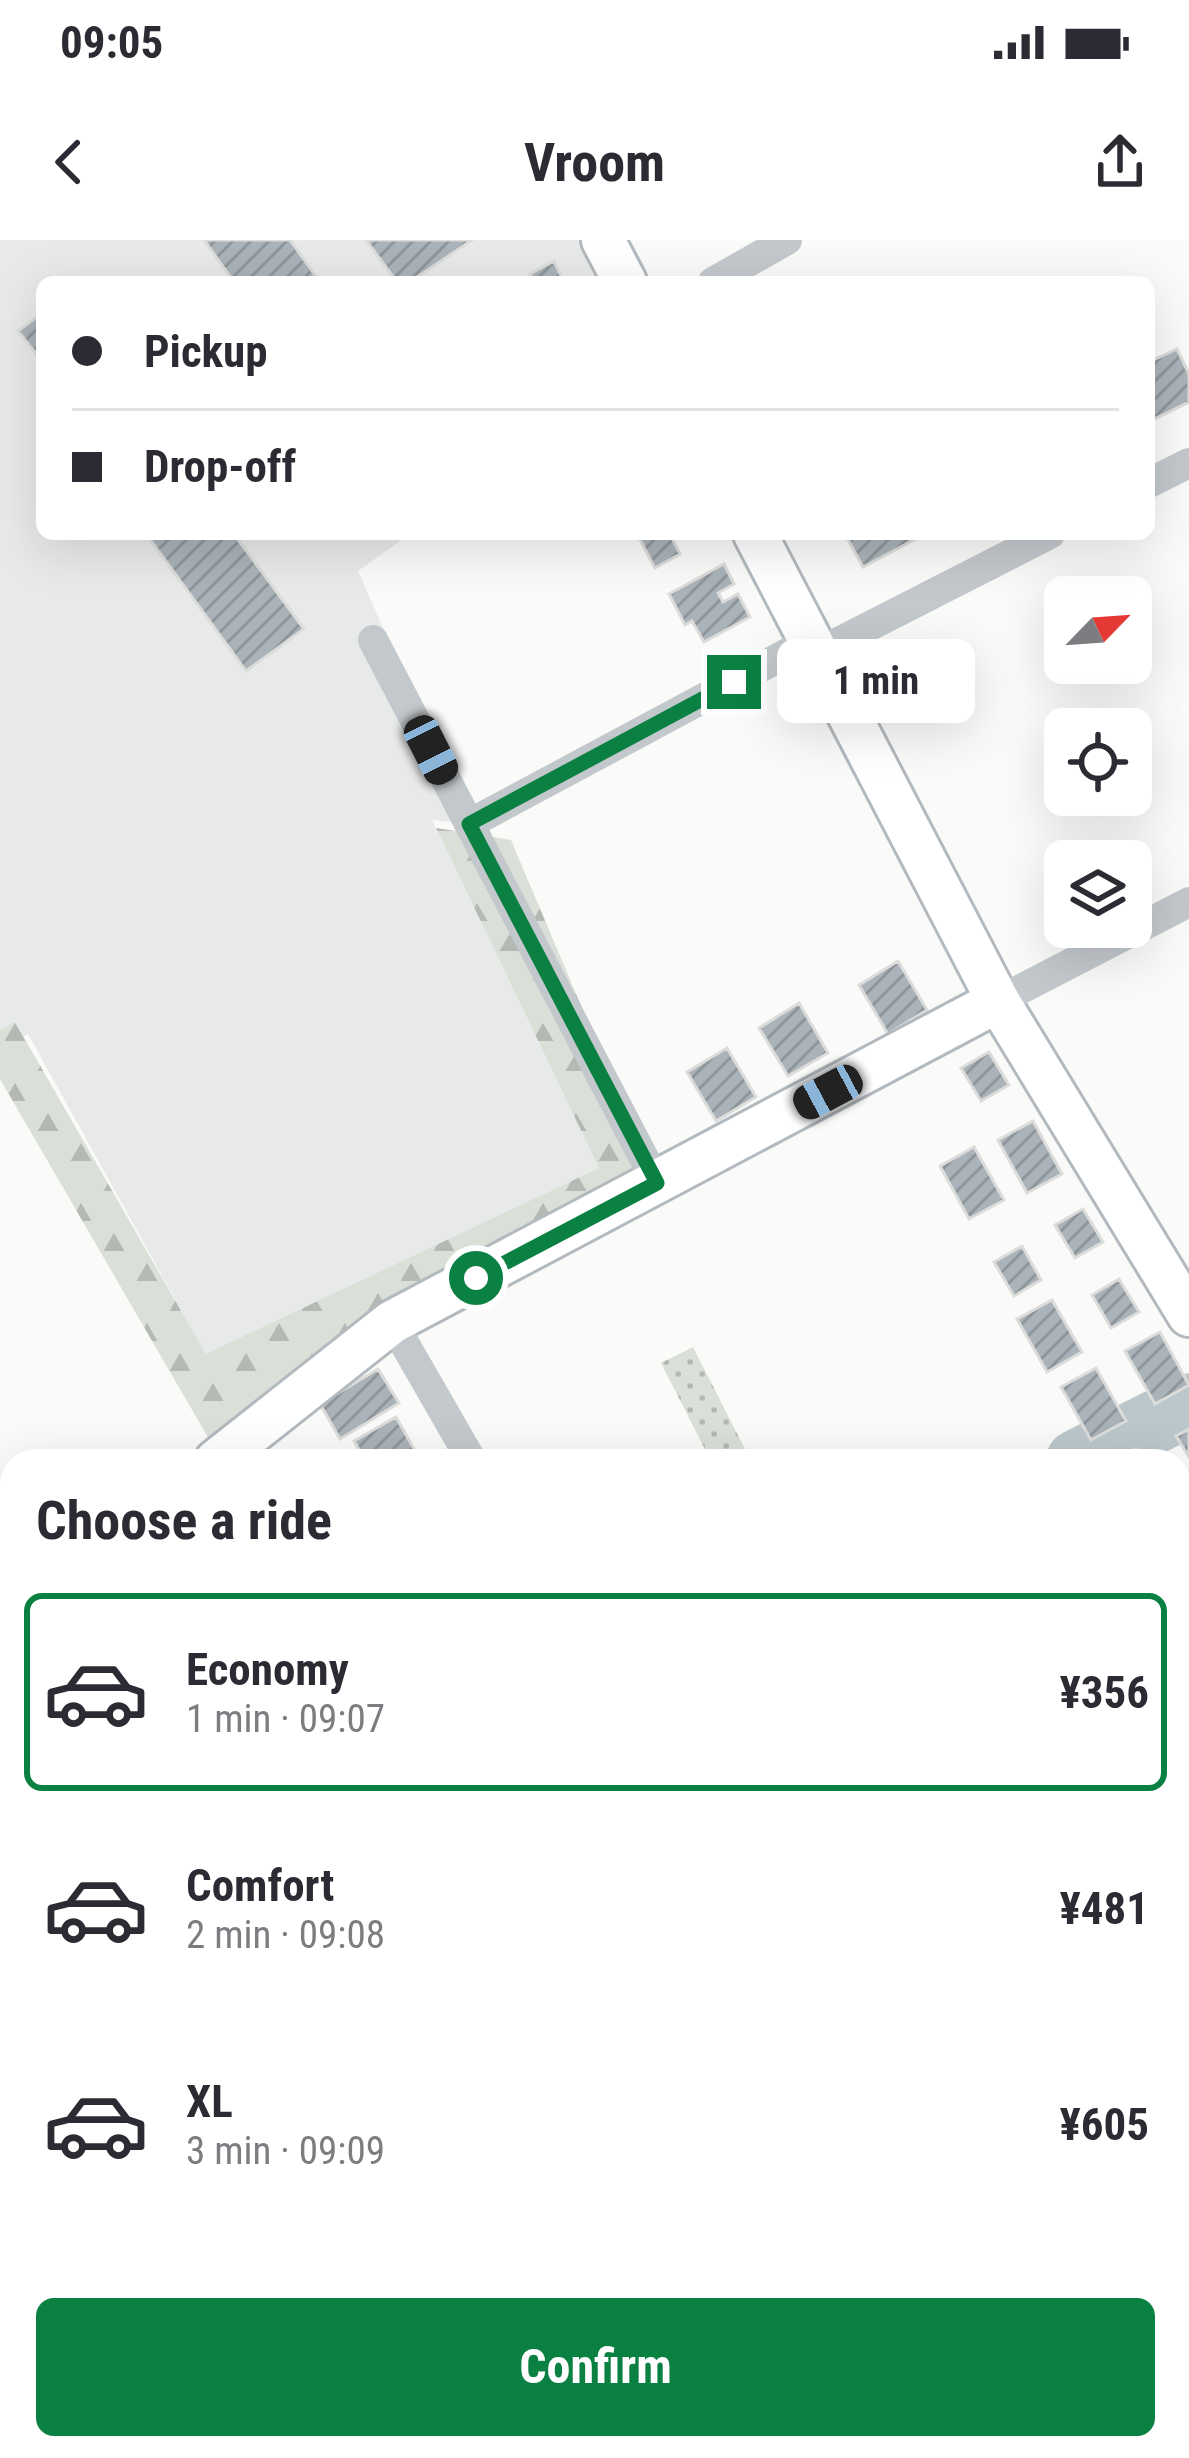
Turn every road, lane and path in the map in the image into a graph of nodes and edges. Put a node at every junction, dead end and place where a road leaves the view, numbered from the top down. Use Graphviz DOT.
graph roads {
  1 [pos="603,240"];
  2 [pos="787,240"];
  3 [pos="622,276"];
  4 [pos="724,276"];
  5 [pos="1189,463"];
  6 [pos="1155,480"];
  7 [pos="758,540"];
  8 [pos="1037,540"];
  9 [pos="374,640"];
  10 [pos="814,647"];
  11 [pos="469,824"];
  12 [pos="1189,902"];
  13 [pos="998,1001"];
  14 [pos="657,1183"];
  15 [pos="1189,1316"];
  16 [pos="392,1322"];
  17 [pos="232,1449"];
  18 [pos="465,1449"];
  1 -- 3 [label="street"];
  2 -- 4 [label="street"];
  5 -- 6 [label="street"];
  7 -- 10 [label="street"];
  8 -- 10 [label="street"];
  9 -- 11 [label="street"];
  10 -- 11 [label="street"];
  10 -- 13 [label="street"];
  11 -- 14 [label="street"];
  12 -- 13 [label="street"];
  13 -- 14 [label="street"];
  13 -- 15 [label="street"];
  14 -- 16 [label="street"];
  16 -- 17 [label="street"];
  16 -- 18 [label="street"];
}
